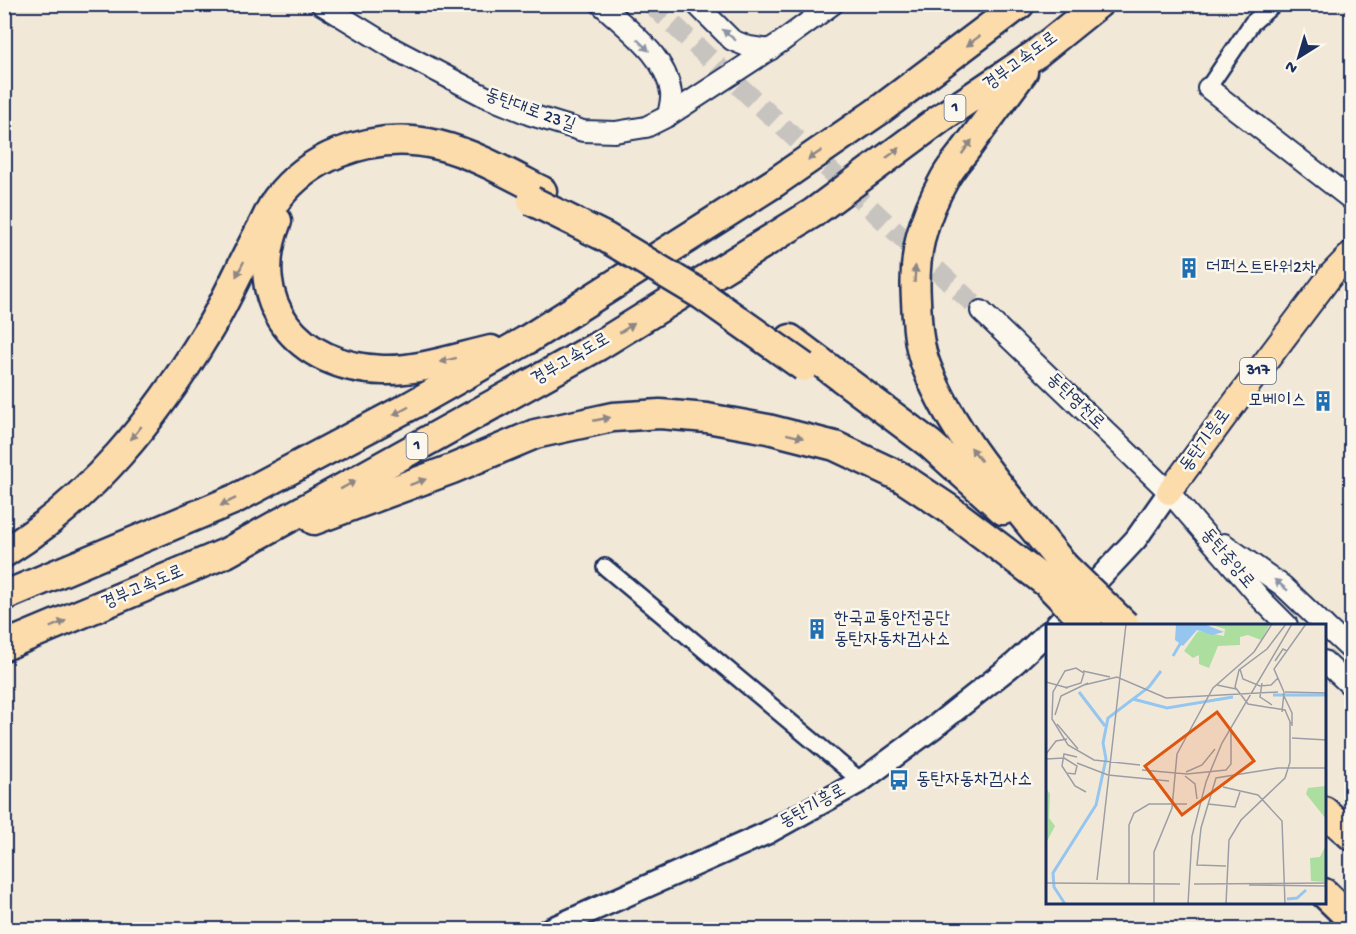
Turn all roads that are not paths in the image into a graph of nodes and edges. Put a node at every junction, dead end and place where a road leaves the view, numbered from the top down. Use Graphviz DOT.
graph roads {
  1 [pos="321,4"];
  2 [pos="601,4"];
  3 [pos="696,4"];
  4 [pos="833,4"];
  5 [pos="1020,4"];
  6 [pos="1098,4"];
  7 [pos="1274,4"];
  8 [pos="770,50"];
  9 [pos="1036,54"];
  10 [pos="1208,88"];
  11 [pos="668,116"];
  12 [pos="537,196"];
  13 [pos="1352,200"];
  14 [pos="1352,254"];
  15 [pos="981,311"];
  16 [pos="525,341"];
  17 [pos="1169,492"];
  18 [pos="1202,528"];
  19 [pos="4,553"];
  20 [pos="226,553"];
  21 [pos="605,567"];
  22 [pos="1055,575"];
  23 [pos="4,596"];
  24 [pos="1057,624"];
  25 [pos="1087,624"];
  26 [pos="1124,624"];
  27 [pos="1286,624"];
  28 [pos="1323,624"];
  29 [pos="1326,627"];
  30 [pos="1046,634"];
  31 [pos="4,646"];
  32 [pos="1352,651"];
  33 [pos="1326,663"];
  34 [pos="1352,687"];
  35 [pos="861,781"];
  36 [pos="1326,813"];
  37 [pos="1352,836"];
  38 [pos="1326,895"];
  39 [pos="1352,920"];
  40 [pos="548,930"];
  1 -- 11 [label="street, 동탄대로 23길"];
  2 -- 11 [label="street, one-way"];
  8 -- 3 [label="street, one-way"];
  4 -- 8 [label="street, 동탄대로 23길"];
  5 -- 16 [label="highway, 1, one-way"];
  6 -- 9 [label="highway, 경부고속도로 / 1"];
  7 -- 10 [label="street"];
  8 -- 11 [label="street, 동탄대로 23길"];
  20 -- 9 [label="highway, 경부고속도로 / 1, one-way"];
  22 -- 9 [label="highway, one-way"];
  10 -- 13 [label="street"];
  16 -- 12 [label="highway, one-way"];
  12 -- 19 [label="highway, one-way"];
  12 -- 22 [label="highway, bridge"];
  12 -- 22 [label="highway"];
  14 -- 17 [label="main road, 동탄기흥로 / 317"];
  15 -- 17 [label="street, 동탄영천로"];
  16 -- 23 [label="highway, 1, one-way"];
  17 -- 18 [label="street, 동탄중앙로"];
  17 -- 24 [label="main road, 동탄기흥로 / 317"];
  18 -- 27 [label="street, 동탄중앙로"];
  28 -- 18 [label="street, one-way"];
  20 -- 22 [label="highway, one-way"];
  31 -- 20 [label="highway, 경부고속도로 / 1, one-way"];
  21 -- 35 [label="street"];
  22 -- 25 [label="highway, bridge"];
  22 -- 26 [label="highway, bridge"];
  29 -- 32 [label="street"];
  30 -- 35 [label="main road, 동탄기흥로"];
  33 -- 34 [label="street"];
  35 -- 40 [label="main road, 동탄기흥로"];
  36 -- 37 [label="highway"];
  38 -- 39 [label="highway"];
}
